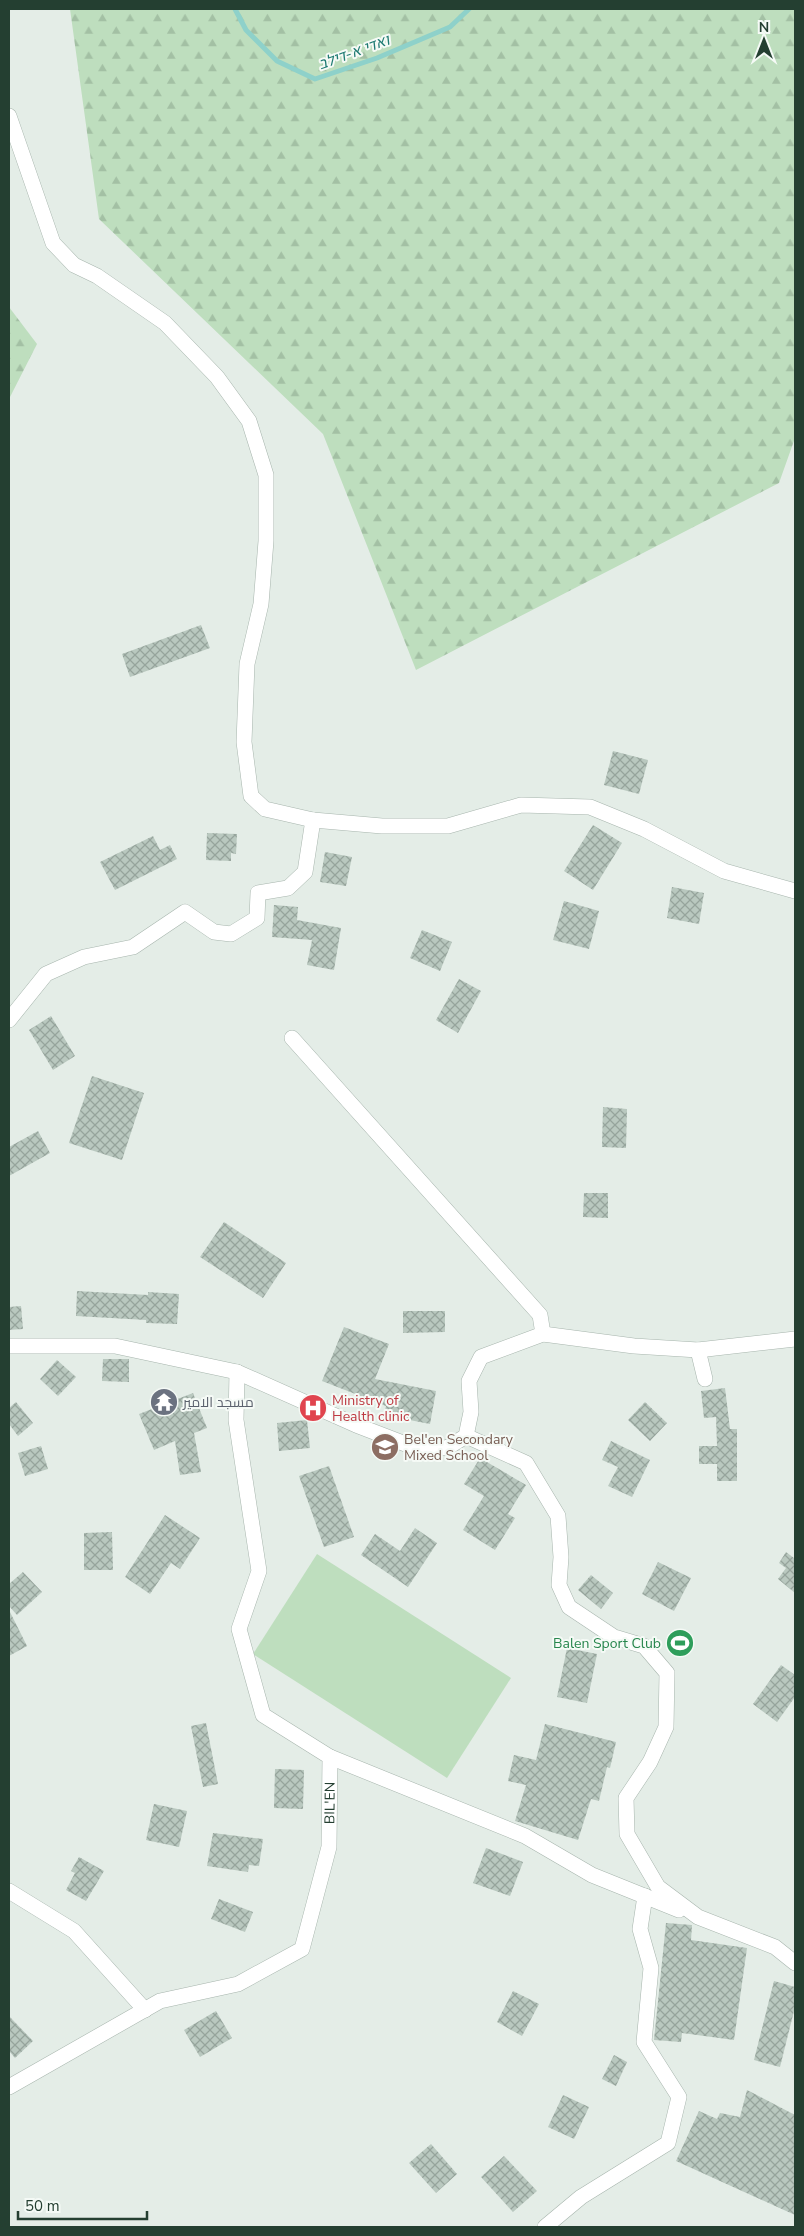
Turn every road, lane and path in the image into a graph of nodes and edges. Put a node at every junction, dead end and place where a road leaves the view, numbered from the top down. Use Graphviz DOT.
graph roads {
  1 [pos="9,116"];
  2 [pos="314,820"];
  3 [pos="795,891"];
  4 [pos="9,1020"];
  5 [pos="292,1038"];
  6 [pos="543,1334"];
  7 [pos="795,1339"];
  8 [pos="9,1346"];
  9 [pos="698,1350"];
  10 [pos="237,1372"];
  11 [pos="705,1379"];
  12 [pos="466,1436"];
  13 [pos="330,1757"];
  14 [pos="9,1891"];
  15 [pos="645,1896"];
  16 [pos="698,1917"];
  17 [pos="795,1963"];
  18 [pos="145,2010"];
  19 [pos="9,2087"];
  20 [pos="545,2227"];
  1 -- 2 [label="street"];
  2 -- 3 [label="street"];
  2 -- 4 [label="street"];
  5 -- 6 [label="street"];
  6 -- 9 [label="street"];
  6 -- 12 [label="street"];
  7 -- 9 [label="street"];
  8 -- 10 [label="street"];
  9 -- 11 [label="street"];
  10 -- 12 [label="street"];
  10 -- 13 [label="street"];
  12 -- 16 [label="street"];
  13 -- 15 [label="street"];
  13 -- 18 [label="street, BIL'EN"];
  14 -- 18 [label="street"];
  15 -- 16 [label="street"];
  15 -- 20 [label="street"];
  16 -- 17 [label="street"];
  18 -- 19 [label="street, BIL'EN"];
}
